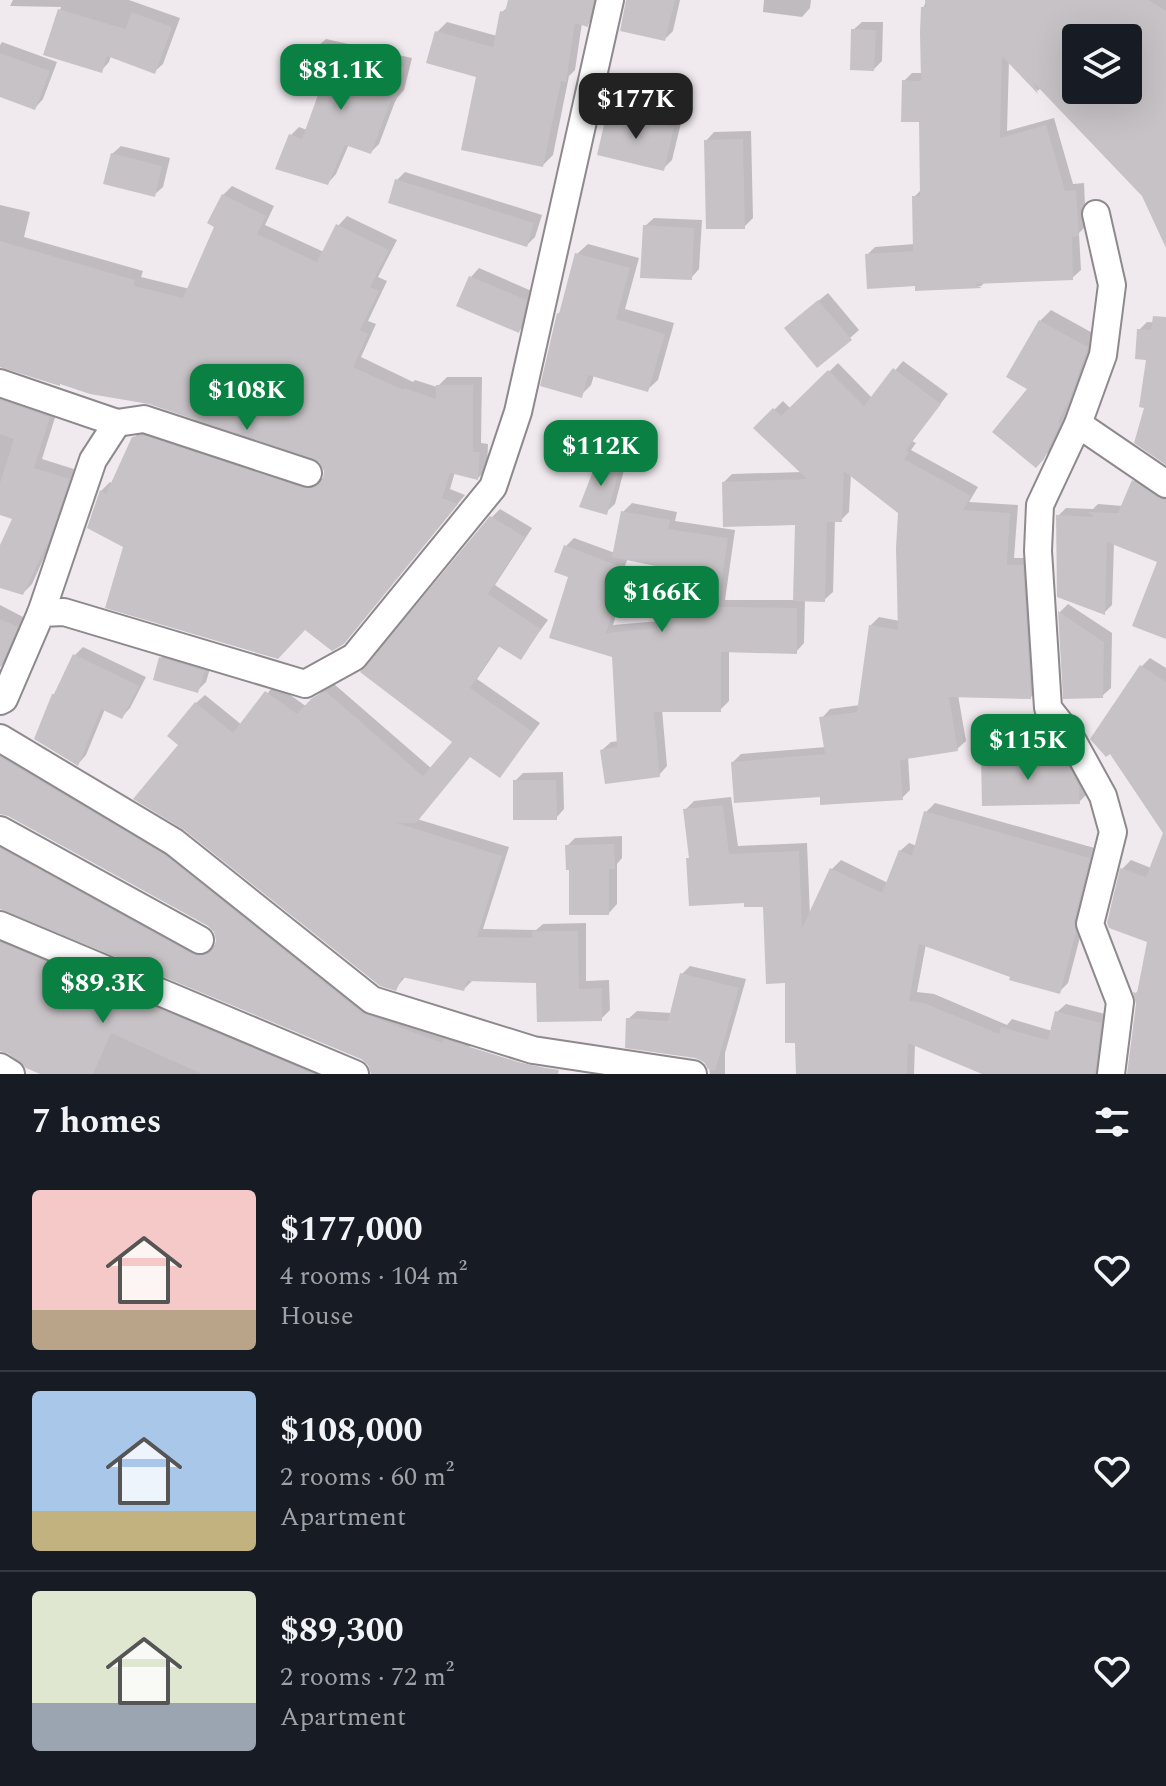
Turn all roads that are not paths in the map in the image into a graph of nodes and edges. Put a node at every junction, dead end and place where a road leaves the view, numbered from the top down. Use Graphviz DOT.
graph roads {
  1 [pos="610,0"];
  2 [pos="1096,214"];
  3 [pos="0,383"];
  4 [pos="117,423"];
  5 [pos="1078,424"];
  6 [pos="308,473"];
  7 [pos="1166,484"];
  8 [pos="41,613"];
  9 [pos="0,701"];
  10 [pos="0,738"];
  11 [pos="0,830"];
  12 [pos="0,925"];
  13 [pos="200,940"];
  14 [pos="0,1067"];
  15 [pos="11,1074"];
  16 [pos="355,1074"];
  17 [pos="693,1074"];
  18 [pos="1111,1074"];
  1 -- 8 [label="street"];
  2 -- 5 [label="street"];
  3 -- 4 [label="street"];
  4 -- 6 [label="street"];
  4 -- 8 [label="street"];
  5 -- 7 [label="street"];
  5 -- 18 [label="street"];
  8 -- 9 [label="street"];
  10 -- 17 [label="street"];
  11 -- 13 [label="street"];
  12 -- 16 [label="street"];
  14 -- 15 [label="street"];
}
